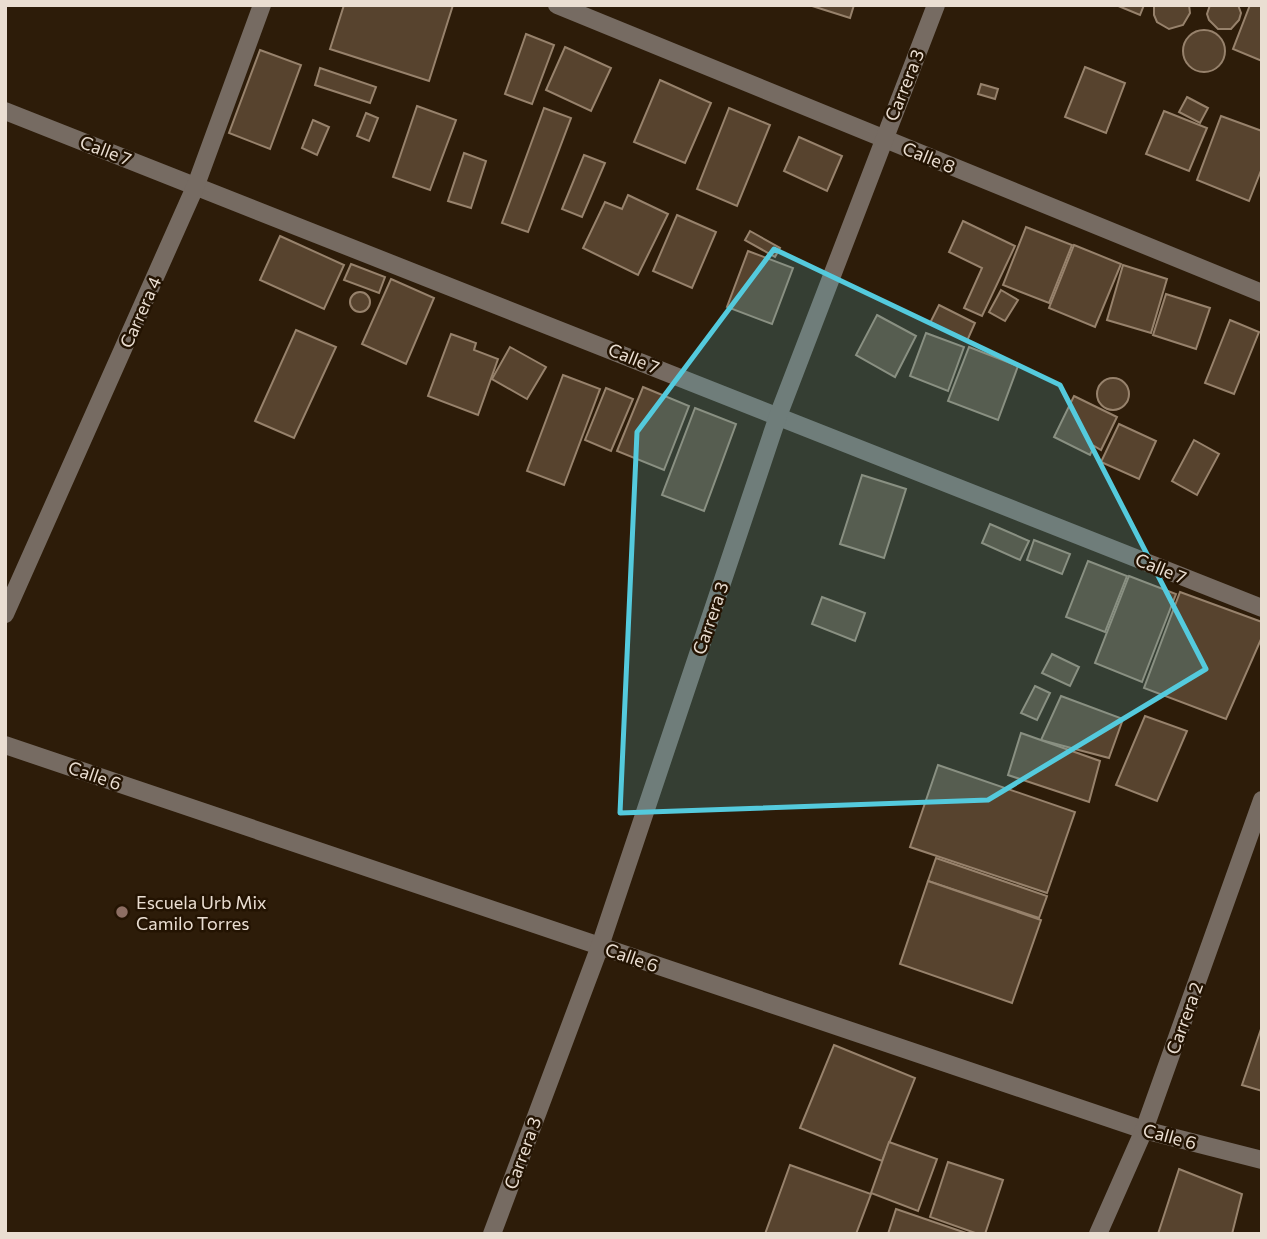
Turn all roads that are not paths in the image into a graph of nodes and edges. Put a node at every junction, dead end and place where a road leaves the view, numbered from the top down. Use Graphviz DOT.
graph roads {
  1 [pos="262,5"];
  2 [pos="557,5"];
  3 [pos="936,5"];
  4 [pos="5,111"];
  5 [pos="883,138"];
  6 [pos="196,185"];
  7 [pos="1262,293"];
  8 [pos="778,416"];
  9 [pos="1262,608"];
  10 [pos="5,614"];
  11 [pos="5,744"];
  12 [pos="1262,800"];
  13 [pos="600,946"];
  14 [pos="1144,1130"];
  15 [pos="1262,1160"];
  16 [pos="492,1234"];
  17 [pos="1098,1234"];
  1 -- 6 [label="street, Carrera 4"];
  2 -- 5 [label="street, Calle 8"];
  3 -- 5 [label="street, Carrera 3"];
  4 -- 6 [label="street, Calle 7"];
  5 -- 7 [label="street, Calle 8"];
  5 -- 8 [label="street, Carrera 3"];
  6 -- 8 [label="street, Calle 7"];
  6 -- 10 [label="street, Carrera 4"];
  8 -- 9 [label="street, Calle 7"];
  8 -- 13 [label="street, Carrera 3"];
  11 -- 13 [label="street, Calle 6"];
  12 -- 14 [label="street, Carrera 2"];
  13 -- 14 [label="street, Calle 6"];
  13 -- 16 [label="street, Carrera 3"];
  14 -- 15 [label="street, Calle 6"];
  14 -- 17 [label="street, Carrera 2"];
}
